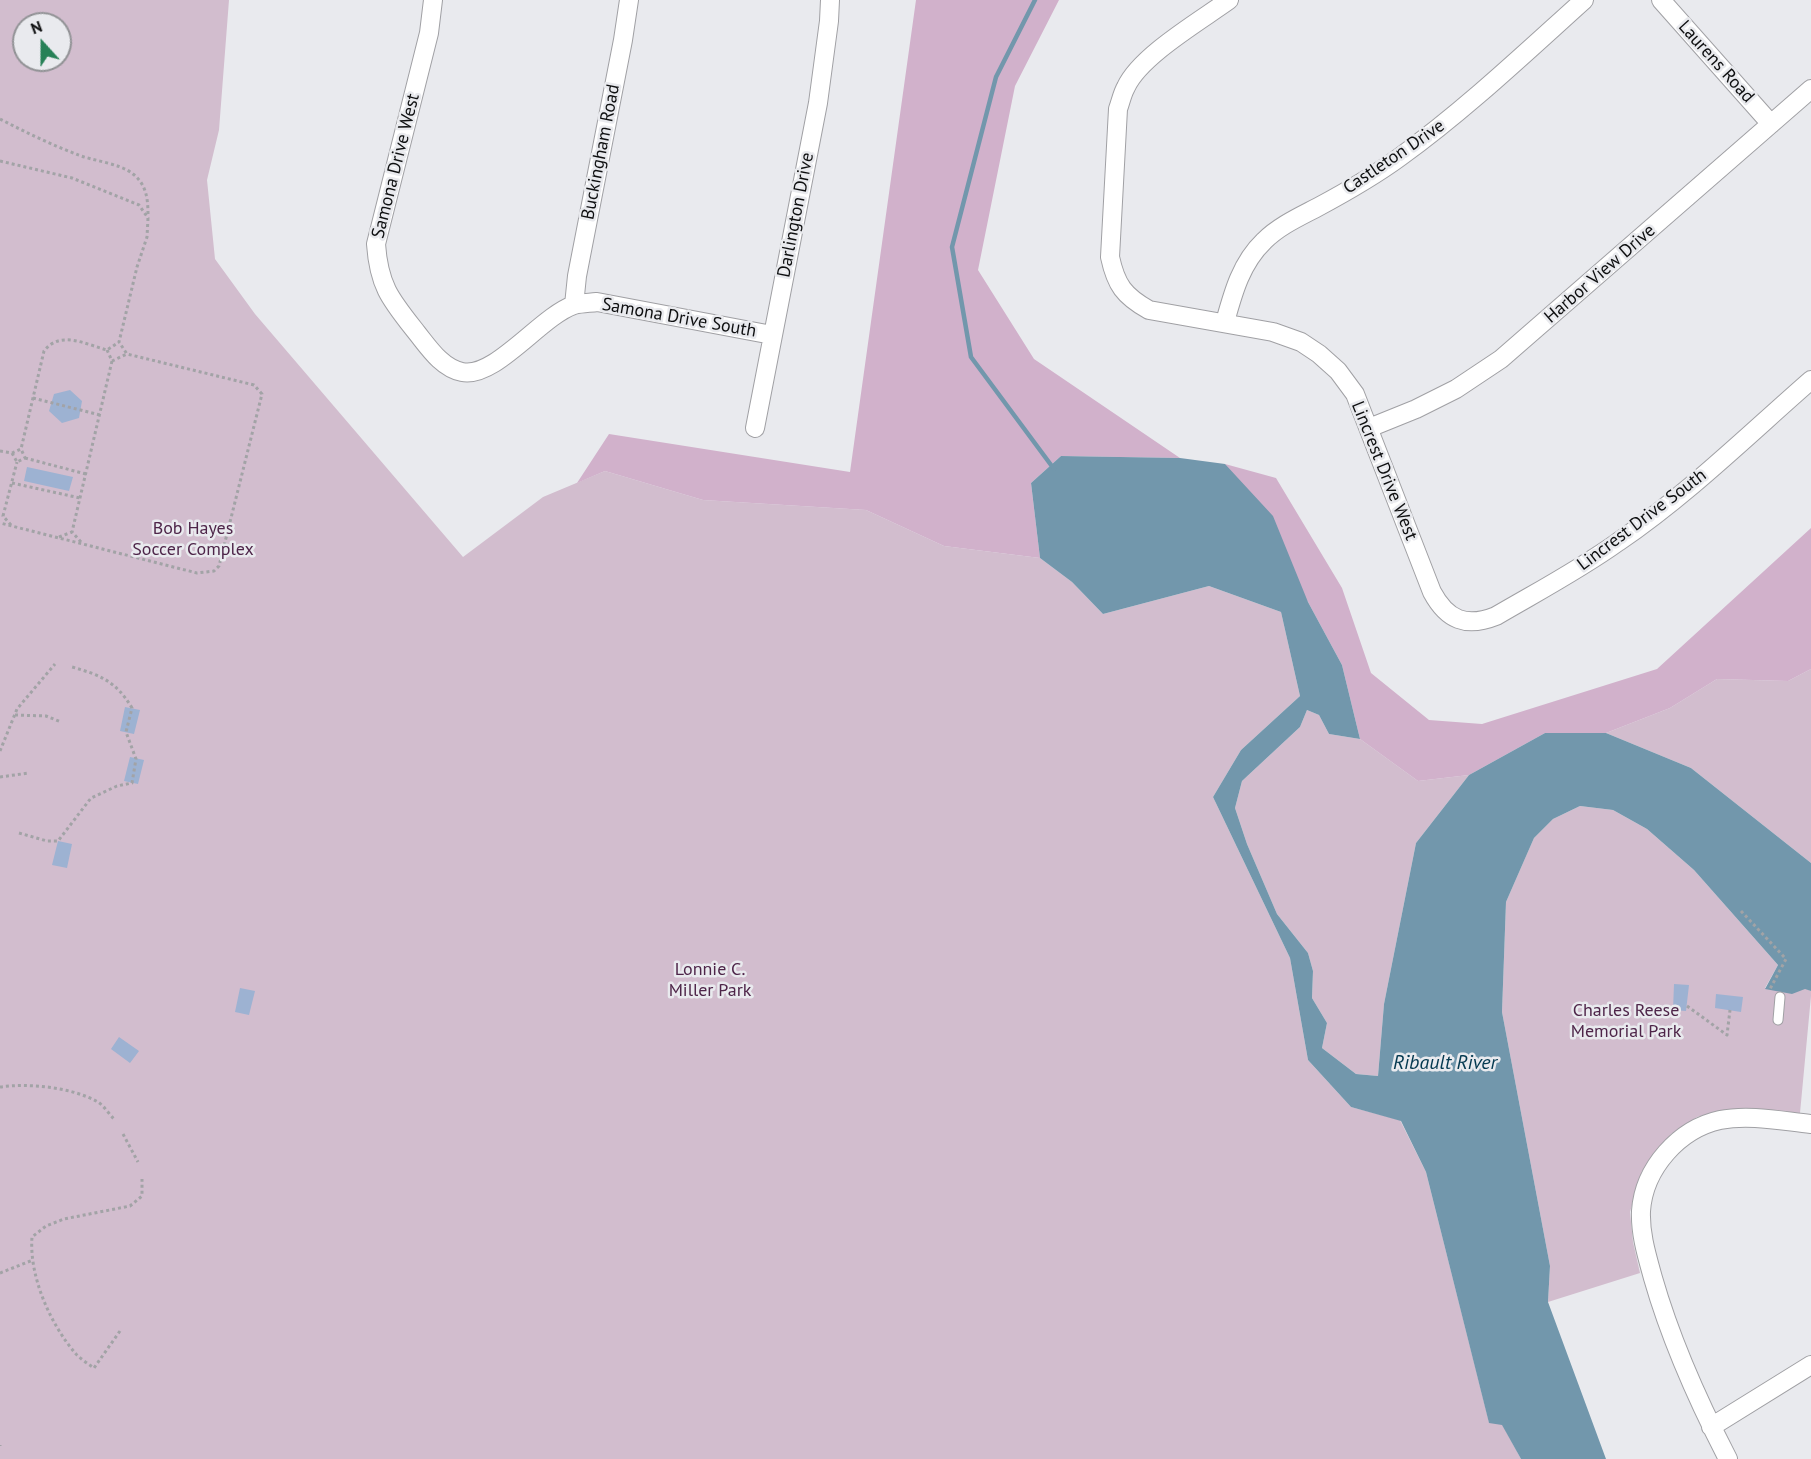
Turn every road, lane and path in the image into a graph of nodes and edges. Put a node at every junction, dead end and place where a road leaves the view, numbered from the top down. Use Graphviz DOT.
graph roads {
  1 [pos="433,0"];
  2 [pos="629,0"];
  3 [pos="830,0"];
  4 [pos="1229,0"];
  5 [pos="1584,0"];
  6 [pos="1661,0"];
  7 [pos="1811,89"];
  8 [pos="0,119"];
  9 [pos="1771,124"];
  10 [pos="0,160"];
  11 [pos="148,218"];
  12 [pos="574,305"];
  13 [pos="1225,322"];
  14 [pos="772,335"];
  15 [pos="119,342"];
  16 [pos="107,350"];
  17 [pos="127,354"];
  18 [pos="112,361"];
  19 [pos="462,373"];
  20 [pos="1811,380"];
  21 [pos="33,398"];
  22 [pos="100,415"];
  23 [pos="755,428"];
  24 [pos="1369,428"];
  25 [pos="21,449"];
  26 [pos="0,451"];
  27 [pos="12,453"];
  28 [pos="25,458"];
  29 [pos="17,462"];
  30 [pos="86,474"];
  31 [pos="12,483"];
  32 [pos="80,498"];
  33 [pos="2,516"];
  34 [pos="0,523"];
  35 [pos="12,526"];
  36 [pos="72,532"];
  37 [pos="57,538"];
  38 [pos="83,544"];
  39 [pos="1454,617"];
  40 [pos="55,664"];
  41 [pos="72,667"];
  42 [pos="15,714"];
  43 [pos="61,722"];
  44 [pos="0,752"];
  45 [pos="29,772"];
  46 [pos="0,777"];
  47 [pos="19,833"];
  48 [pos="1741,911"];
  49 [pos="1769,993"];
  50 [pos="1780,997"];
  51 [pos="1687,1006"];
  52 [pos="1730,1010"];
  53 [pos="1778,1020"];
  54 [pos="0,1087"];
  55 [pos="114,1119"];
  56 [pos="1811,1124"];
  57 [pos="123,1134"];
  58 [pos="138,1162"];
  59 [pos="142,1179"];
  60 [pos="33,1260"];
  61 [pos="0,1273"];
  62 [pos="120,1331"];
  63 [pos="1811,1365"];
  64 [pos="1712,1427"];
  65 [pos="1728,1459"];
  1 -- 19 [label="street, Samona Drive West"];
  2 -- 12 [label="street, Buckingham Road"];
  3 -- 14 [label="street, Darlington Drive"];
  4 -- 13 [label="street, Lincrest Drive West"];
  5 -- 13 [label="street, Castleton Drive"];
  6 -- 9 [label="street, Laurens Road"];
  7 -- 9 [label="street, Harbor View Drive"];
  8 -- 11 [label="path"];
  9 -- 24 [label="street, Harbor View Drive"];
  10 -- 11 [label="path"];
  11 -- 15 [label="path"];
  12 -- 14 [label="street, Samona Drive South"];
  12 -- 19 [label="street, Samona Drive South"];
  13 -- 24 [label="street, Lincrest Drive West"];
  14 -- 23 [label="street, Darlington Drive"];
  15 -- 16 [label="path"];
  15 -- 17 [label="path"];
  16 -- 18 [label="path"];
  16 -- 21 [label="path"];
  17 -- 18 [label="path"];
  17 -- 38 [label="path"];
  18 -- 22 [label="path"];
  20 -- 39 [label="street, Lincrest Drive South"];
  21 -- 22 [label="path"];
  21 -- 25 [label="path"];
  22 -- 30 [label="path"];
  24 -- 39 [label="street, Lincrest Drive West"];
  25 -- 27 [label="path"];
  25 -- 28 [label="path"];
  26 -- 27 [label="path"];
  27 -- 29 [label="path"];
  28 -- 29 [label="path"];
  28 -- 30 [label="path"];
  29 -- 31 [label="path"];
  30 -- 32 [label="path"];
  31 -- 32 [label="path"];
  31 -- 33 [label="path"];
  32 -- 36 [label="path"];
  33 -- 35 [label="path"];
  34 -- 35 [label="path"];
  35 -- 37 [label="path"];
  36 -- 37 [label="path"];
  36 -- 38 [label="path"];
  37 -- 38 [label="path"];
  40 -- 42 [label="path"];
  41 -- 47 [label="path"];
  42 -- 43 [label="path"];
  42 -- 44 [label="path"];
  45 -- 46 [label="path"];
  48 -- 49 [label="path"];
  50 -- 53 [label="lane"];
  51 -- 52 [label="path"];
  54 -- 55 [label="path"];
  56 -- 64 [label="street"];
  57 -- 58 [label="path"];
  59 -- 60 [label="path"];
  60 -- 61 [label="path"];
  60 -- 62 [label="path"];
  63 -- 64 [label="street"];
  64 -- 65 [label="street"];
}
